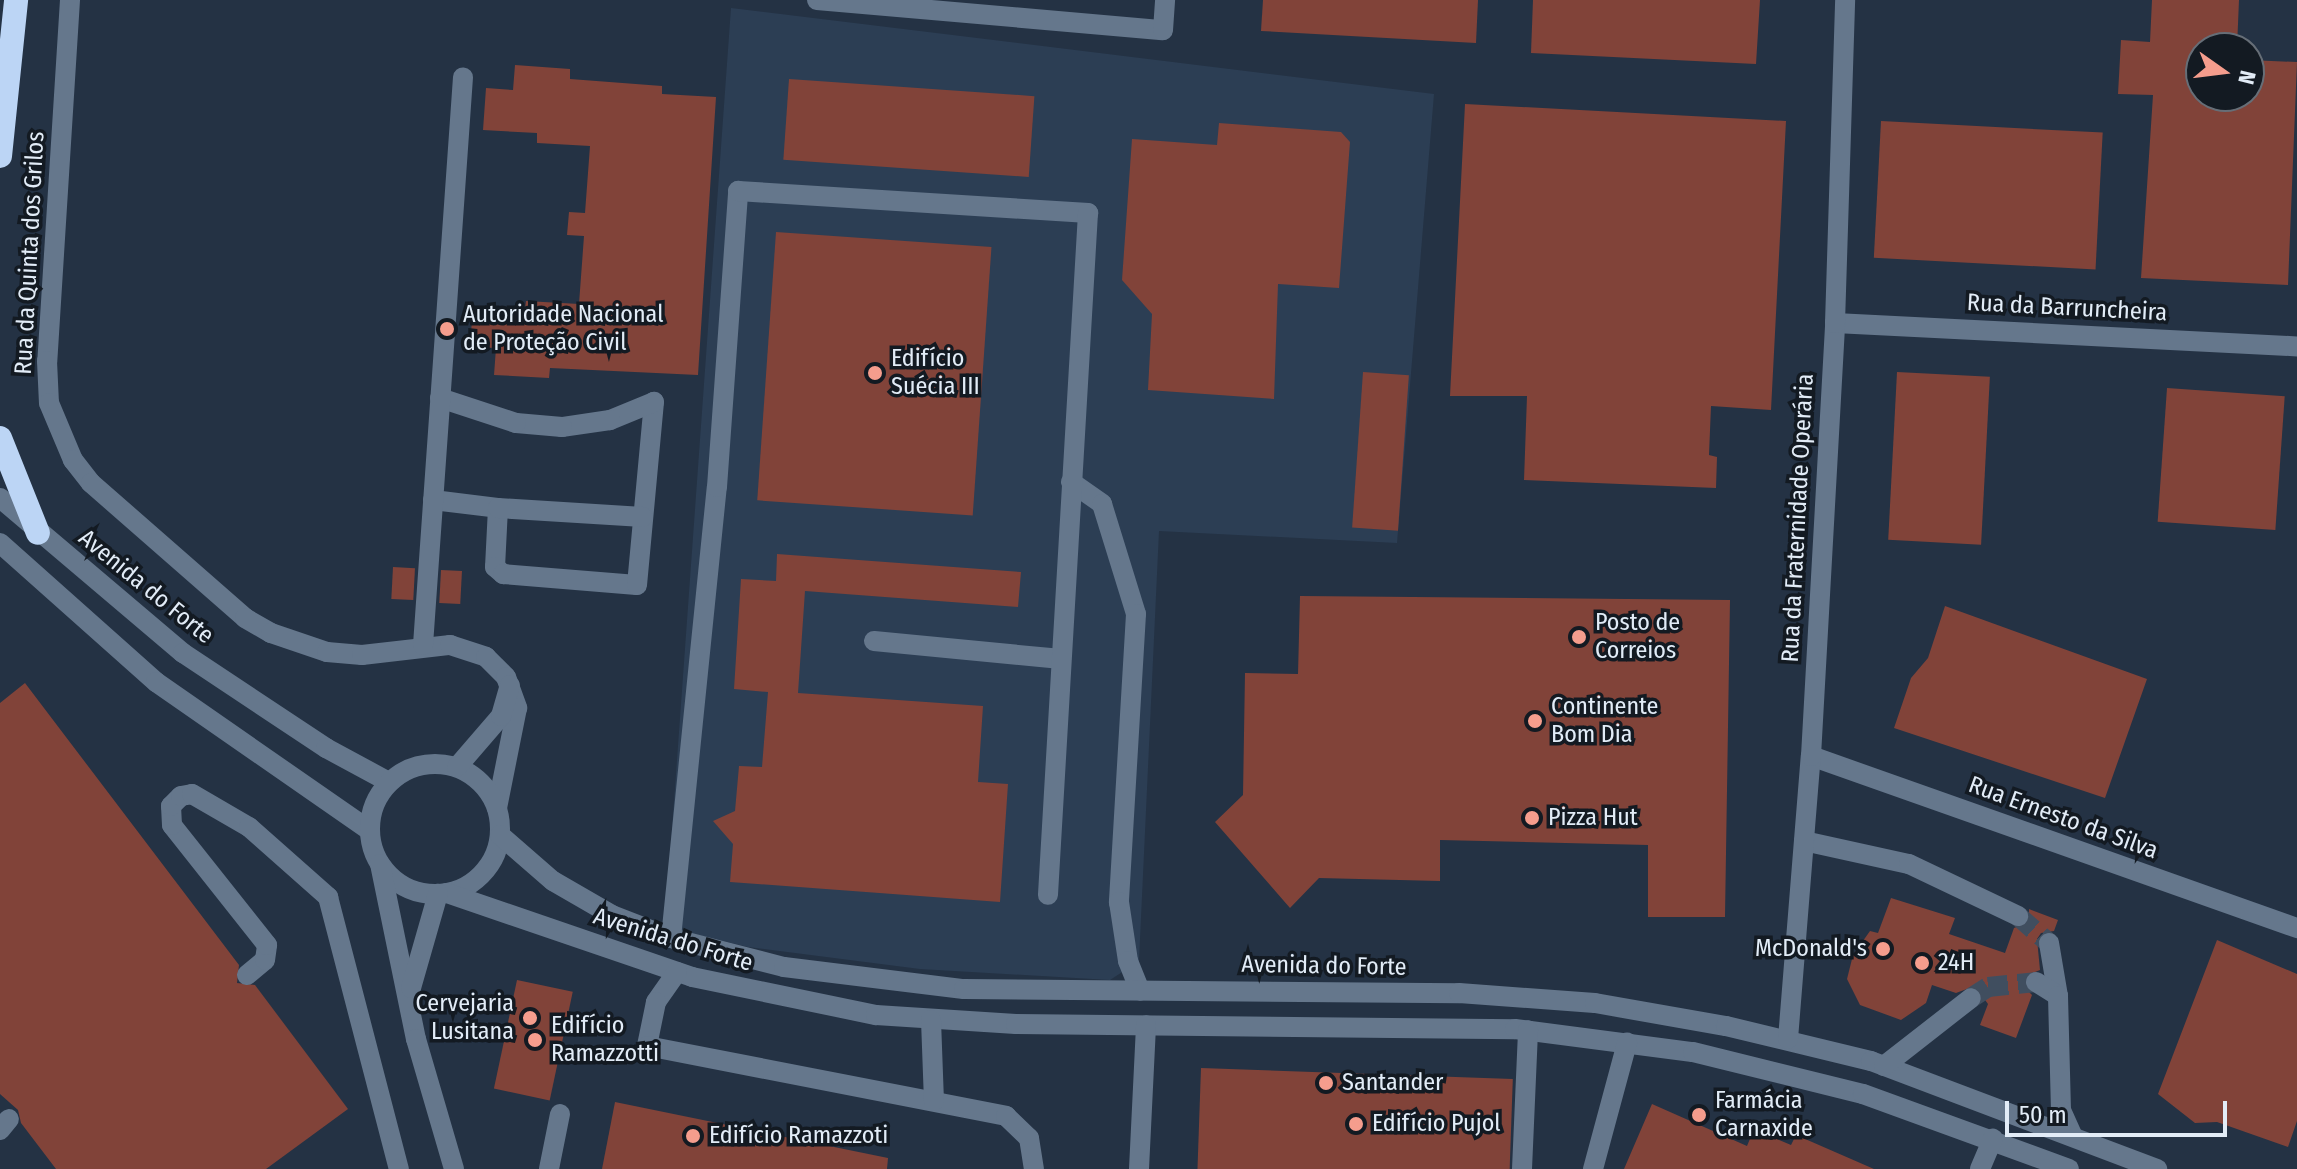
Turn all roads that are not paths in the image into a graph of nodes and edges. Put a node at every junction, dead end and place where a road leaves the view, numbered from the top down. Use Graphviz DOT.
graph roads {
  1 [pos="16,0"];
  2 [pos="70,0"];
  3 [pos="817,0"];
  4 [pos="1165,0"];
  5 [pos="1845,0"];
  6 [pos="463,77"];
  7 [pos="2,83"];
  8 [pos="0,156"];
  9 [pos="1835,323"];
  10 [pos="2297,346"];
  11 [pos="440,398"];
  12 [pos="0,438"];
  13 [pos="1071,482"];
  14 [pos="0,498"];
  15 [pos="433,500"];
  16 [pos="498,508"];
  17 [pos="643,517"];
  18 [pos="38,533"];
  19 [pos="0,543"];
  20 [pos="874,641"];
  21 [pos="423,645"];
  22 [pos="1061,659"];
  23 [pos="510,685"];
  24 [pos="1811,756"];
  25 [pos="457,767"];
  26 [pos="389,782"];
  27 [pos="497,808"];
  28 [pos="369,830"];
  29 [pos="500,835"];
  30 [pos="1804,841"];
  31 [pos="380,864"];
  32 [pos="443,894"];
  33 [pos="1048,895"];
  34 [pos="2018,916"];
  35 [pos="2297,928"];
  36 [pos="671,938"];
  37 [pos="2049,943"];
  38 [pos="677,972"];
  39 [pos="247,975"];
  40 [pos="2036,982"];
  41 [pos="1140,991"];
  42 [pos="410,992"];
  43 [pos="2058,996"];
  44 [pos="1971,998"];
  45 [pos="931,1020"];
  46 [pos="1146,1025"];
  47 [pos="1528,1030"];
  48 [pos="1788,1039"];
  49 [pos="1627,1043"];
  50 [pos="1884,1066"];
  51 [pos="934,1101"];
  52 [pos="560,1114"];
  53 [pos="2072,1135"];
  54 [pos="1993,1139"];
  55 [pos="2027,1161"];
  56 [pos="399,1169"];
  57 [pos="454,1169"];
  58 [pos="549,1169"];
  59 [pos="1034,1169"];
  60 [pos="1139,1169"];
  61 [pos="1522,1169"];
  62 [pos="1593,1169"];
  63 [pos="1980,1169"];
  64 [pos="2069,1169"];
  65 [pos="2157,1169"];
  1 -- 7 [label="highway"];
  2 -- 21 [label="street, Rua da Quinta dos Grilos"];
  3 -- 4 [label="street"];
  5 -- 9 [label="street, Rua da Fraternidade Operária"];
  6 -- 11 [label="street"];
  7 -- 8 [label="highway"];
  9 -- 10 [label="street, Rua da Barruncheira"];
  9 -- 24 [label="street, Rua da Fraternidade Operária"];
  11 -- 15 [label="street"];
  11 -- 17 [label="street"];
  12 -- 18 [label="highway"];
  13 -- 22 [label="street"];
  13 -- 36 [label="street"];
  13 -- 41 [label="street"];
  14 -- 18 [label="street, Avenida do Forte"];
  15 -- 16 [label="street"];
  15 -- 21 [label="street"];
  16 -- 17 [label="street"];
  16 -- 17 [label="street"];
  18 -- 26 [label="street, Avenida do Forte"];
  19 -- 28 [label="street"];
  20 -- 22 [label="street"];
  21 -- 23 [label="street, Rua da Quinta dos Grilos"];
  22 -- 33 [label="street"];
  23 -- 25 [label="street"];
  23 -- 27 [label="street"];
  24 -- 30 [label="street, Rua da Fraternidade Operária"];
  24 -- 35 [label="street, Rua Ernesto da Silva"];
  25 -- 26 [label="street"];
  25 -- 27 [label="street"];
  26 -- 28 [label="street"];
  27 -- 29 [label="street"];
  28 -- 31 [label="street"];
  29 -- 32 [label="street"];
  29 -- 36 [label="street, Avenida do Forte"];
  30 -- 34 [label="street"];
  30 -- 48 [label="street, Rua da Fraternidade Operária"];
  31 -- 32 [label="street, Avenida do Forte"];
  31 -- 42 [label="street"];
  32 -- 38 [label="street, Avenida do Forte"];
  32 -- 42 [label="street"];
  36 -- 41 [label="street, Avenida do Forte"];
  37 -- 43 [label="street"];
  38 -- 45 [label="street, Avenida do Forte"];
  38 -- 51 [label="street"];
  39 -- 56 [label="street"];
  40 -- 43 [label="street"];
  41 -- 48 [label="street, Avenida do Forte"];
  42 -- 57 [label="street"];
  43 -- 53 [label="street"];
  44 -- 50 [label="street"];
  45 -- 46 [label="street, Avenida do Forte"];
  45 -- 51 [label="street"];
  46 -- 47 [label="street, Avenida do Forte"];
  46 -- 60 [label="street"];
  47 -- 49 [label="street, Avenida do Forte"];
  47 -- 61 [label="street"];
  48 -- 50 [label="street, Avenida do Forte"];
  49 -- 54 [label="street, Avenida do Forte"];
  49 -- 62 [label="street"];
  50 -- 53 [label="street, Avenida do Forte"];
  51 -- 59 [label="street"];
  52 -- 58 [label="street"];
  53 -- 65 [label="street, Avenida do Forte"];
  54 -- 55 [label="street, Avenida do Forte"];
  54 -- 63 [label="street"];
  55 -- 64 [label="street, Avenida do Forte"];
}
